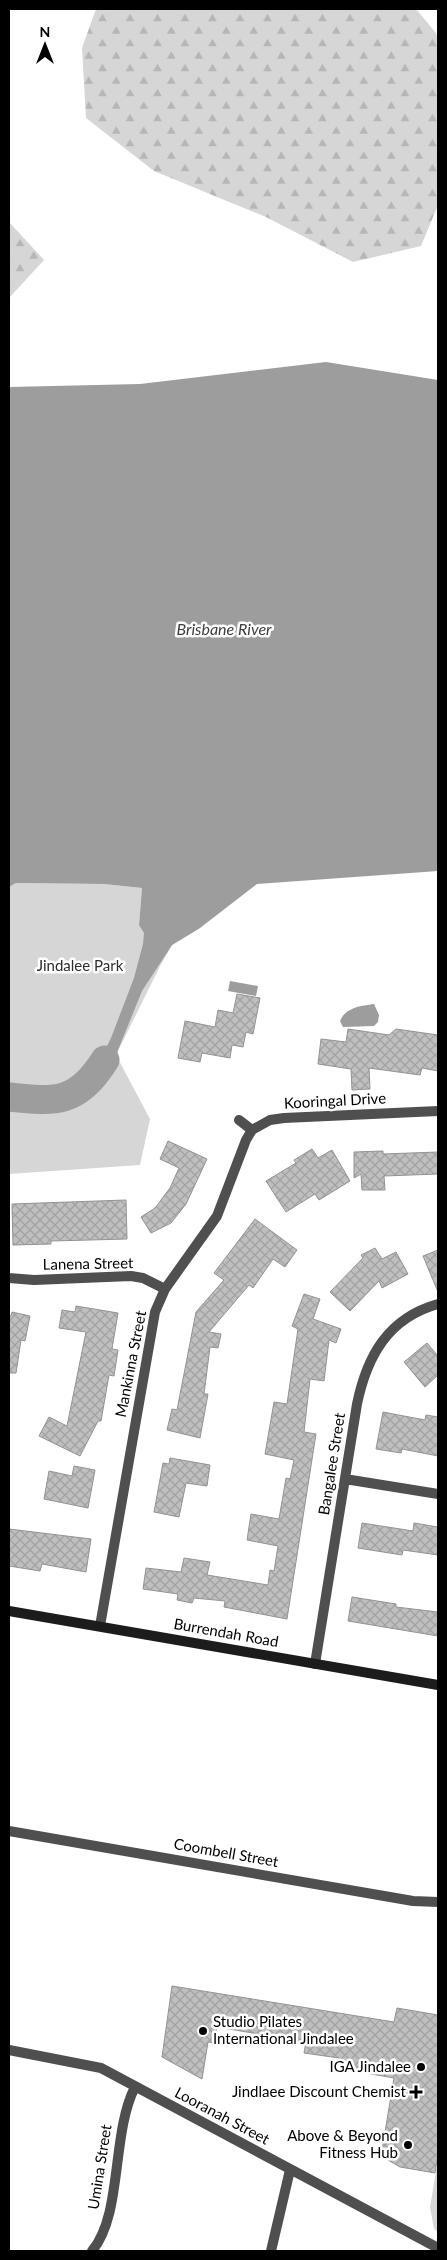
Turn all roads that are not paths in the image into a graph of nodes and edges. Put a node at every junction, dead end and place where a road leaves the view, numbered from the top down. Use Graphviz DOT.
graph roads {
  1 [pos="438,1111"];
  2 [pos="240,1120"];
  3 [pos="252,1130"];
  4 [pos="9,1278"];
  5 [pos="165,1290"];
  6 [pos="438,1304"];
  7 [pos="345,1479"];
  8 [pos="438,1494"];
  9 [pos="9,1611"];
  10 [pos="100,1626"];
  11 [pos="315,1664"];
  12 [pos="438,1685"];
  13 [pos="9,1831"];
  14 [pos="438,1902"];
  15 [pos="9,2050"];
  16 [pos="135,2087"];
  17 [pos="290,2170"];
  18 [pos="438,2248"];
  19 [pos="92,2251"];
  20 [pos="271,2251"];
  1 -- 3 [label="street, Kooringal Drive"];
  2 -- 3 [label="street"];
  3 -- 5 [label="street, Mankinna Street"];
  4 -- 5 [label="street, Lanena Street"];
  5 -- 10 [label="street, Mankinna Street"];
  6 -- 7 [label="street, Bangalee Street"];
  7 -- 8 [label="street"];
  7 -- 11 [label="street, Bangalee Street"];
  9 -- 10 [label="street, Burrendah Road"];
  10 -- 11 [label="street, Burrendah Road"];
  11 -- 12 [label="street, Burrendah Road"];
  13 -- 14 [label="street, Coombell Street"];
  15 -- 16 [label="street, Looranah Street"];
  16 -- 17 [label="street, Looranah Street"];
  16 -- 19 [label="street, Umina Street"];
  17 -- 18 [label="street, Looranah Street"];
  17 -- 20 [label="street"];
}
